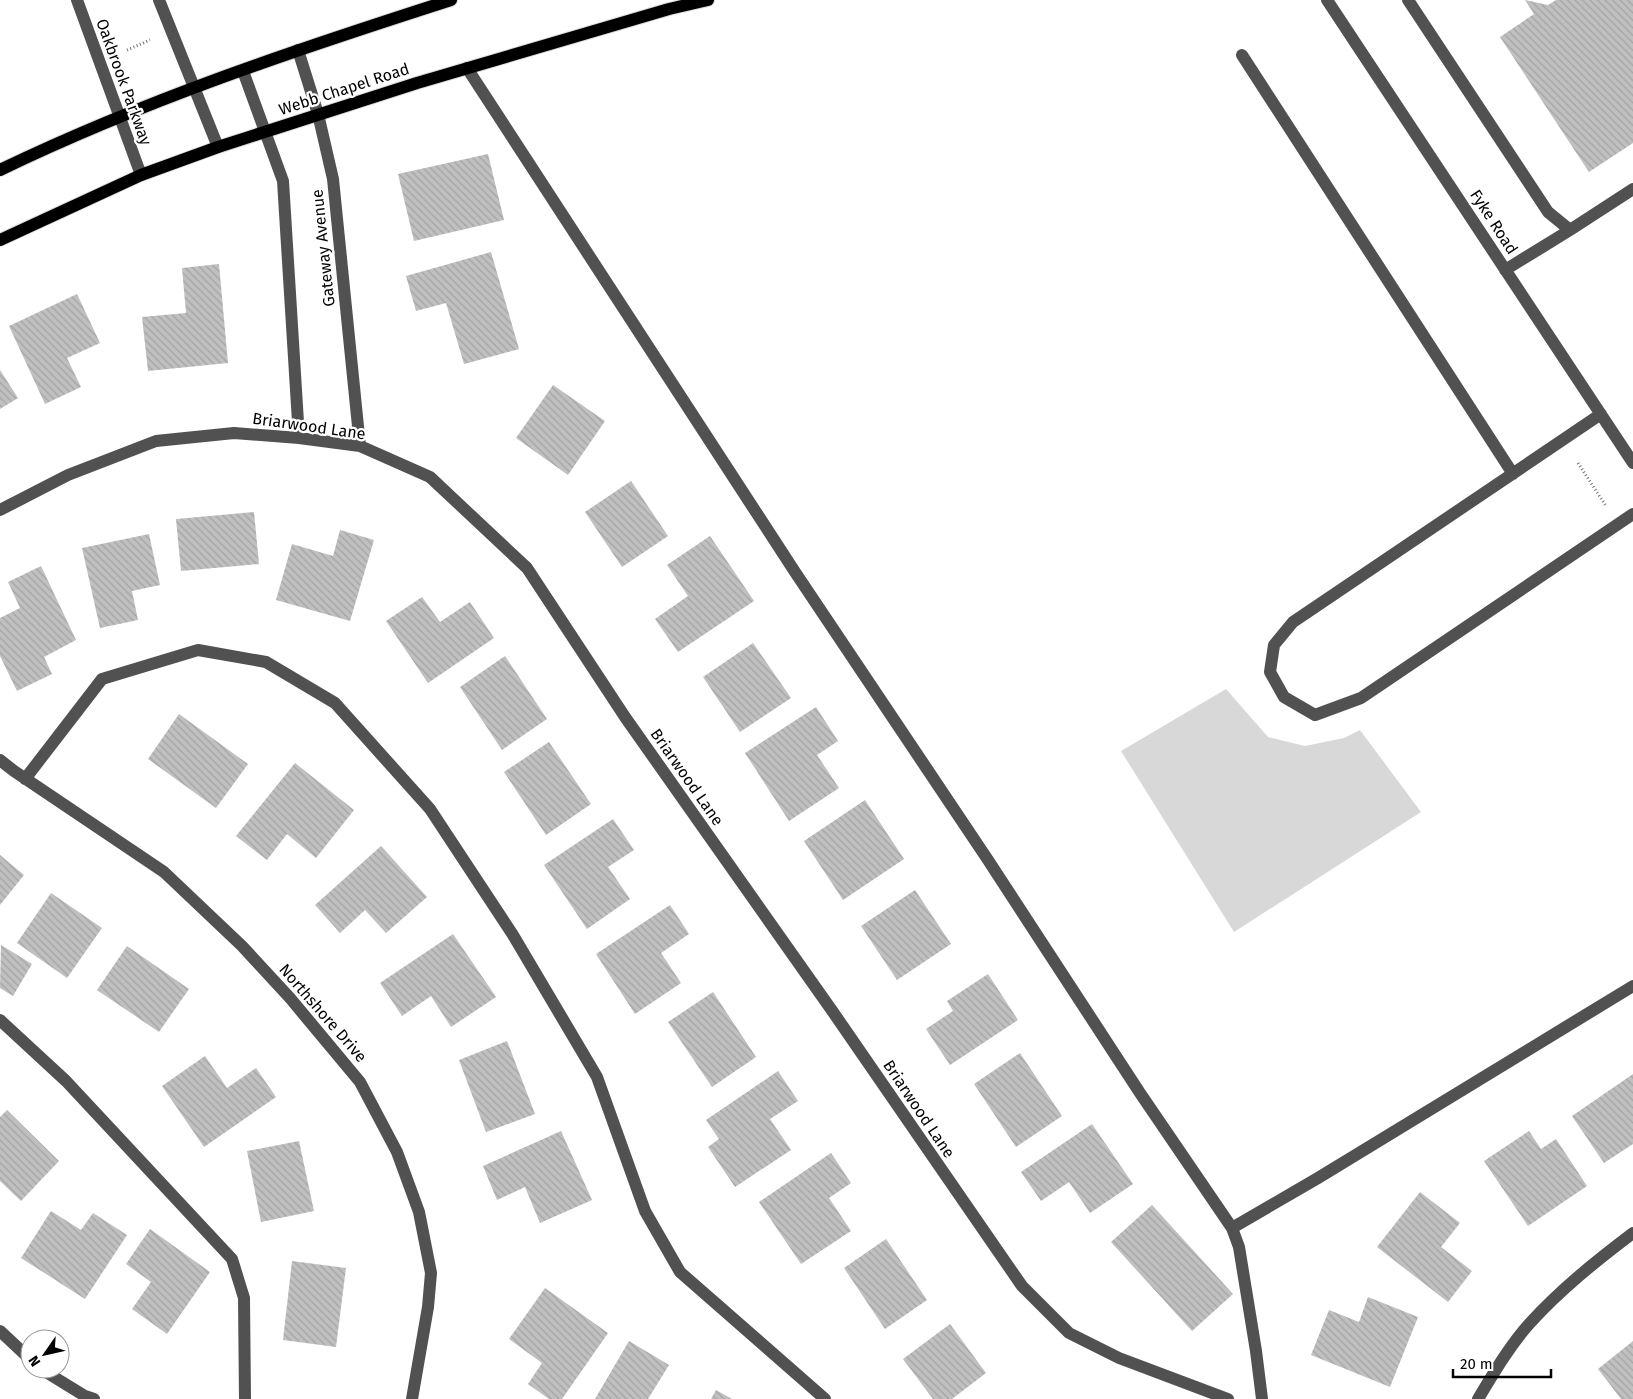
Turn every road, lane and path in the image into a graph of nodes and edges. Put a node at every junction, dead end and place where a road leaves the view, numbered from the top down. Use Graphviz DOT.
graph roads {
  1 [pos="77,0"];
  2 [pos="159,0"];
  3 [pos="451,0"];
  4 [pos="708,0"];
  5 [pos="1327,0"];
  6 [pos="1408,0"];
  7 [pos="152,39"];
  8 [pos="127,50"];
  9 [pos="298,50"];
  10 [pos="1242,54"];
  11 [pos="467,68"];
  12 [pos="244,71"];
  13 [pos="196,89"];
  14 [pos="318,114"];
  15 [pos="119,116"];
  16 [pos="265,132"];
  17 [pos="218,147"];
  18 [pos="0,170"];
  19 [pos="141,175"];
  20 [pos="1633,189"];
  21 [pos="1570,230"];
  22 [pos="0,240"];
  23 [pos="1505,270"];
  24 [pos="1601,414"];
  25 [pos="299,438"];
  26 [pos="1628,442"];
  27 [pos="360,446"];
  28 [pos="1578,463"];
  29 [pos="1633,463"];
  30 [pos="1513,474"];
  31 [pos="0,510"];
  32 [pos="1608,511"];
  33 [pos="1633,514"];
  34 [pos="0,760"];
  35 [pos="25,779"];
  36 [pos="1633,986"];
  37 [pos="0,1020"];
  38 [pos="1232,1228"];
  39 [pos="1633,1233"];
  40 [pos="0,1331"];
  41 [pos="20,1350"];
  42 [pos="58,1379"];
  43 [pos="94,1399"];
  44 [pos="245,1399"];
  45 [pos="412,1399"];
  46 [pos="825,1399"];
  47 [pos="1228,1399"];
  48 [pos="1262,1399"];
  49 [pos="1478,1399"];
  1 -- 15 [label="street, Oakbrook Parkway"];
  2 -- 13 [label="street"];
  3 -- 9 [label="main road"];
  4 -- 11 [label="main road, Webb Chapel Road"];
  5 -- 23 [label="street, Fyke Road"];
  6 -- 21 [label="street"];
  7 -- 8 [label="path"];
  9 -- 12 [label="main road"];
  9 -- 14 [label="street, Gateway Avenue"];
  10 -- 30 [label="street"];
  11 -- 14 [label="main road, Webb Chapel Road"];
  11 -- 38 [label="street"];
  12 -- 13 [label="main road"];
  12 -- 16 [label="street, Gateway Avenue"];
  13 -- 15 [label="main road"];
  13 -- 17 [label="street"];
  14 -- 16 [label="main road, Webb Chapel Road"];
  14 -- 27 [label="street, Gateway Avenue"];
  15 -- 18 [label="main road"];
  15 -- 19 [label="street, Oakbrook Parkway"];
  16 -- 17 [label="main road, Webb Chapel Road"];
  16 -- 25 [label="street, Gateway Avenue"];
  17 -- 19 [label="main road, Webb Chapel Road"];
  19 -- 22 [label="main road, Webb Chapel Road"];
  20 -- 21 [label="street"];
  21 -- 23 [label="street"];
  23 -- 24 [label="street, Fyke Road"];
  24 -- 26 [label="street, Fyke Road"];
  24 -- 30 [label="street"];
  25 -- 27 [label="street, Briarwood Lane"];
  25 -- 31 [label="street, Briarwood Lane"];
  26 -- 29 [label="street, Fyke Road"];
  27 -- 47 [label="street, Briarwood Lane"];
  28 -- 32 [label="path"];
  30 -- 33 [label="street"];
  34 -- 35 [label="street, Northshore Drive"];
  35 -- 45 [label="street, Northshore Drive"];
  35 -- 46 [label="street"];
  36 -- 38 [label="street"];
  37 -- 44 [label="street"];
  38 -- 48 [label="street"];
  39 -- 49 [label="street"];
  40 -- 41 [label="street"];
  42 -- 43 [label="street"];
}
